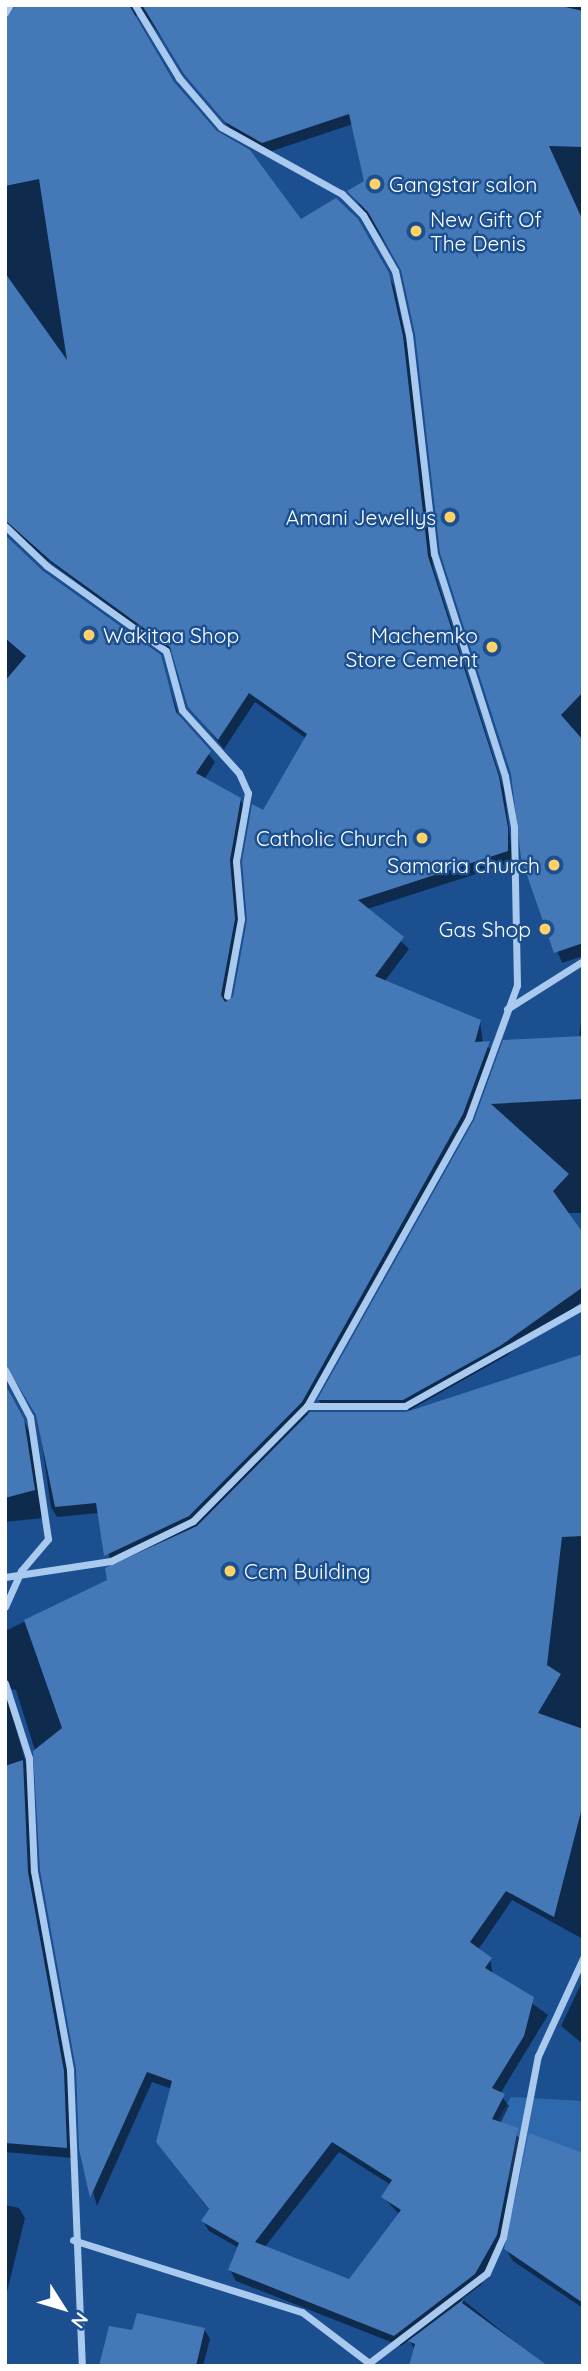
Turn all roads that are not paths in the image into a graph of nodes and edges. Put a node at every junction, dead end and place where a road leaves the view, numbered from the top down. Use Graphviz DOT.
graph roads {
  1 [pos="10,5"];
  2 [pos="135,5"];
  3 [pos="5,13"];
  4 [pos="5,526"];
  5 [pos="583,961"];
  6 [pos="227,996"];
  7 [pos="506,1010"];
  8 [pos="583,1306"];
  9 [pos="5,1370"];
  10 [pos="307,1406"];
  11 [pos="21,1571"];
  12 [pos="5,1577"];
  13 [pos="5,1607"];
  14 [pos="5,1683"];
  15 [pos="583,1958"];
  16 [pos="73,2240"];
  17 [pos="82,2366"];
  1 -- 3 [label="street"];
  2 -- 7 [label="street"];
  4 -- 6 [label="street"];
  5 -- 7 [label="street"];
  7 -- 10 [label="street"];
  8 -- 10 [label="street"];
  9 -- 11 [label="street"];
  10 -- 11 [label="street"];
  11 -- 12 [label="street"];
  11 -- 13 [label="street"];
  14 -- 16 [label="street"];
  15 -- 16 [label="street"];
  16 -- 17 [label="street"];
}
